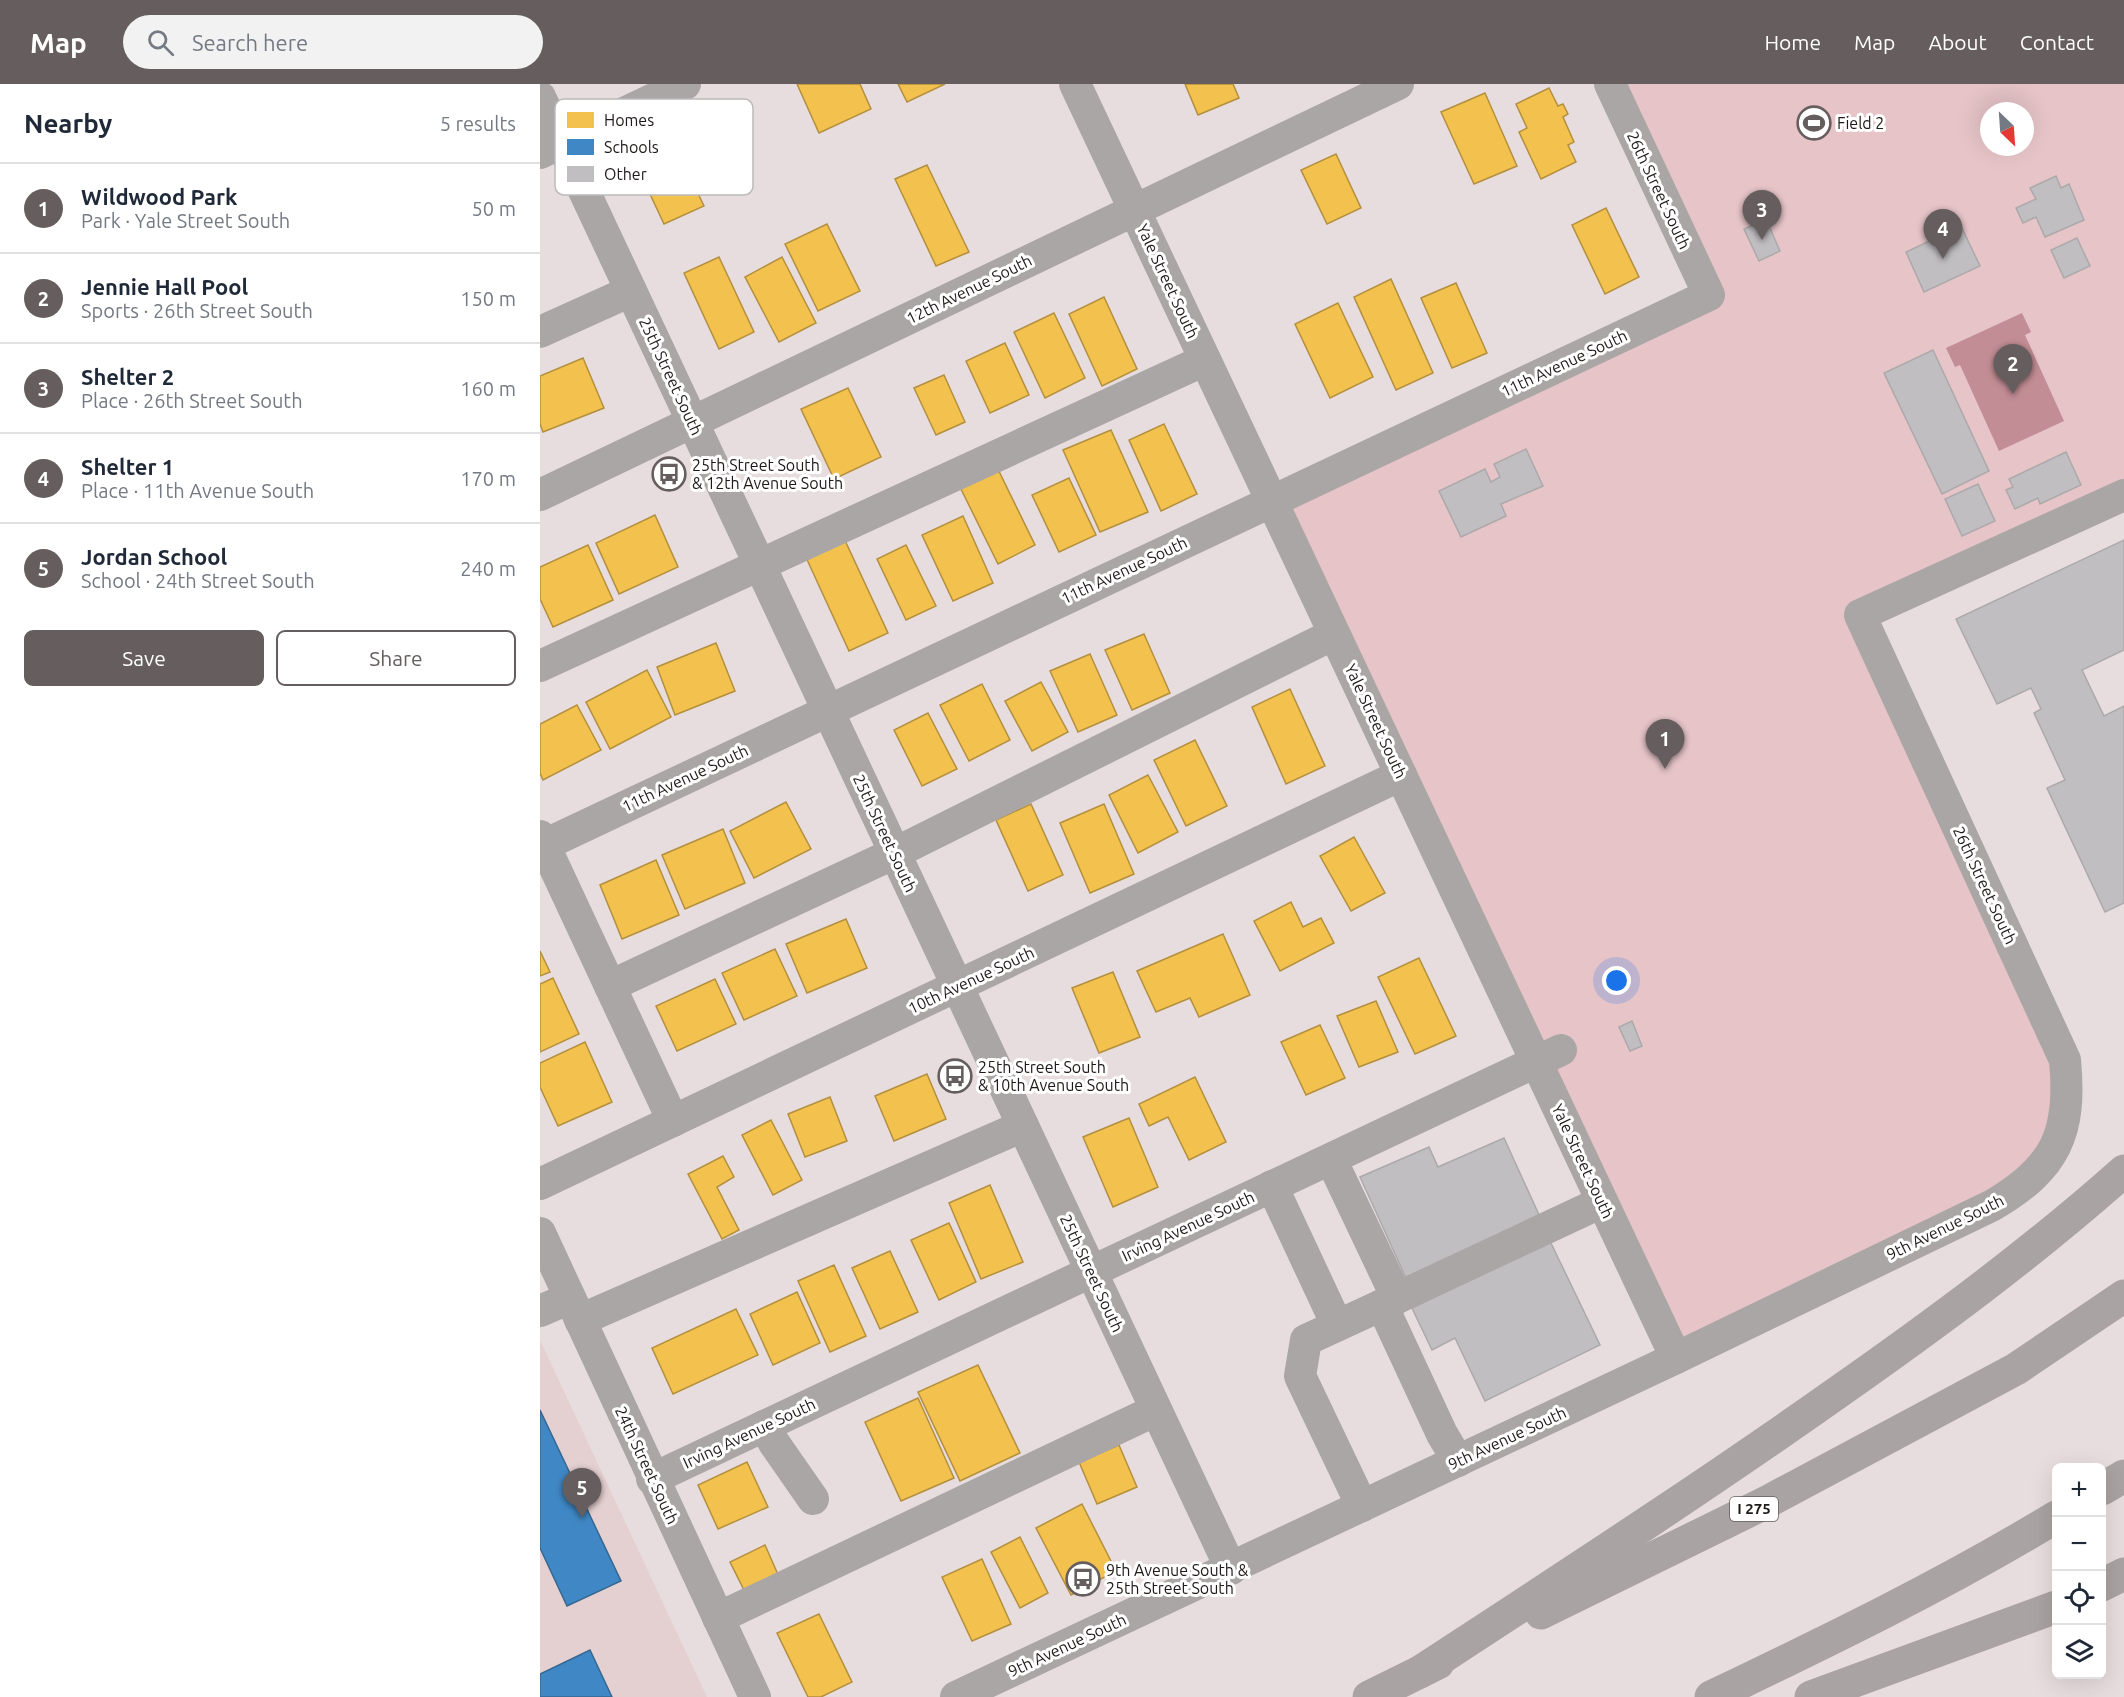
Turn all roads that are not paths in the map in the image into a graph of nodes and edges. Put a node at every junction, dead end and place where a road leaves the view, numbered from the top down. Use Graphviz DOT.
graph roads {
  1 [pos="685,84"];
  2 [pos="1398,84"];
  3 [pos="1610,84"];
  4 [pos="1079,86"];
  5 [pos="540,97"];
  6 [pos="654,99"];
  7 [pos="551,148"];
  8 [pos="577,195"];
  9 [pos="1134,209"];
  10 [pos="631,291"];
  11 [pos="1709,295"];
  12 [pos="540,332"];
  13 [pos="1205,360"];
  14 [pos="693,422"];
  15 [pos="540,495"];
  16 [pos="2124,495"];
  17 [pos="1271,500"];
  18 [pos="760,565"];
  19 [pos="1334,634"];
  20 [pos="540,666"];
  21 [pos="828,710"];
  22 [pos="1401,774"];
  23 [pos="541,842"];
  24 [pos="895,853"];
  25 [pos="610,986"];
  26 [pos="957,986"];
  27 [pos="1549,1056"];
  28 [pos="673,1121"];
  29 [pos="1023,1126"];
  30 [pos="1331,1159"];
  31 [pos="2047,1162"];
  32 [pos="2124,1171"];
  33 [pos="540,1184"];
  34 [pos="1272,1186"];
  35 [pos="1602,1202"];
  36 [pos="540,1233"];
  37 [pos="1091,1272"];
  38 [pos="2124,1296"];
  39 [pos="1390,1301"];
  40 [pos="575,1309"];
  41 [pos="540,1311"];
  42 [pos="1337,1325"];
  43 [pos="1676,1358"];
  44 [pos="1156,1410"];
  45 [pos="764,1426"];
  46 [pos="1458,1461"];
  47 [pos="2124,1476"];
  48 [pos="652,1479"];
  49 [pos="2106,1487"];
  50 [pos="813,1499"];
  51 [pos="1362,1506"];
  52 [pos="2052,1519"];
  53 [pos="1231,1569"];
  54 [pos="2124,1574"];
  55 [pos="2106,1583"];
  56 [pos="2052,1608"];
  57 [pos="718,1618"];
  58 [pos="1420,1672"];
  59 [pos="755,1697"];
  60 [pos="956,1697"];
  61 [pos="1369,1697"];
  62 [pos="1711,1697"];
  63 [pos="1811,1697"];
  1 -- 6 [label="street"];
  2 -- 9 [label="street, 12th Avenue South"];
  3 -- 11 [label="street, 26th Street South"];
  4 -- 9 [label="street, Yale Street South"];
  5 -- 7 [label="street, 25th Street South"];
  8 -- 10 [label="street, 25th Street South"];
  9 -- 13 [label="street, Yale Street South"];
  9 -- 14 [label="street, 12th Avenue South"];
  10 -- 12 [label="street"];
  10 -- 14 [label="street, 25th Street South"];
  11 -- 17 [label="street, 11th Avenue South"];
  13 -- 17 [label="street, Yale Street South"];
  13 -- 18 [label="street"];
  14 -- 15 [label="street, 12th Avenue South"];
  14 -- 18 [label="street, 25th Street South"];
  16 -- 31 [label="street, 26th Street South"];
  17 -- 19 [label="street, Yale Street South"];
  17 -- 21 [label="street, 11th Avenue South"];
  18 -- 20 [label="street"];
  18 -- 21 [label="street, 25th Street South"];
  19 -- 22 [label="street, Yale Street South"];
  19 -- 24 [label="street"];
  21 -- 23 [label="street, 11th Avenue South"];
  21 -- 24 [label="street, 25th Street South"];
  22 -- 26 [label="street, 10th Avenue South"];
  22 -- 27 [label="street, Yale Street South"];
  23 -- 25 [label="street"];
  24 -- 25 [label="street"];
  24 -- 26 [label="street, 25th Street South"];
  25 -- 28 [label="street"];
  26 -- 28 [label="street, 10th Avenue South"];
  26 -- 29 [label="street, 25th Street South"];
  27 -- 30 [label="street, Irving Avenue South"];
  27 -- 35 [label="street, Yale Street South"];
  28 -- 33 [label="street, 10th Avenue South"];
  29 -- 37 [label="street, 25th Street South"];
  29 -- 40 [label="street"];
  30 -- 34 [label="street, Irving Avenue South"];
  30 -- 39 [label="street"];
  31 -- 43 [label="street, 9th Avenue South"];
  32 -- 58 [label="highway"];
  34 -- 37 [label="street, Irving Avenue South"];
  34 -- 42 [label="street"];
  35 -- 39 [label="street"];
  35 -- 43 [label="street, Yale Street South"];
  36 -- 40 [label="street, 24th Street South"];
  37 -- 44 [label="street, 25th Street South"];
  37 -- 45 [label="street, Irving Avenue South"];
  38 -- 58 [label="highway, I 275"];
  39 -- 42 [label="street"];
  39 -- 46 [label="street"];
  40 -- 41 [label="street"];
  40 -- 48 [label="street, 24th Street South"];
  42 -- 51 [label="street"];
  43 -- 46 [label="street, 9th Avenue South"];
  44 -- 53 [label="street, 25th Street South"];
  44 -- 57 [label="street"];
  45 -- 48 [label="street, Irving Avenue South"];
  45 -- 50 [label="street"];
  46 -- 51 [label="street, 9th Avenue South"];
  47 -- 49 [label="highway"];
  48 -- 57 [label="street, 24th Street South"];
  51 -- 53 [label="street, 9th Avenue South"];
  52 -- 62 [label="highway"];
  53 -- 60 [label="street, 9th Avenue South"];
  54 -- 55 [label="highway"];
  56 -- 63 [label="highway"];
  57 -- 59 [label="street, 24th Street South"];
  58 -- 61 [label="highway, I 275"];
}
